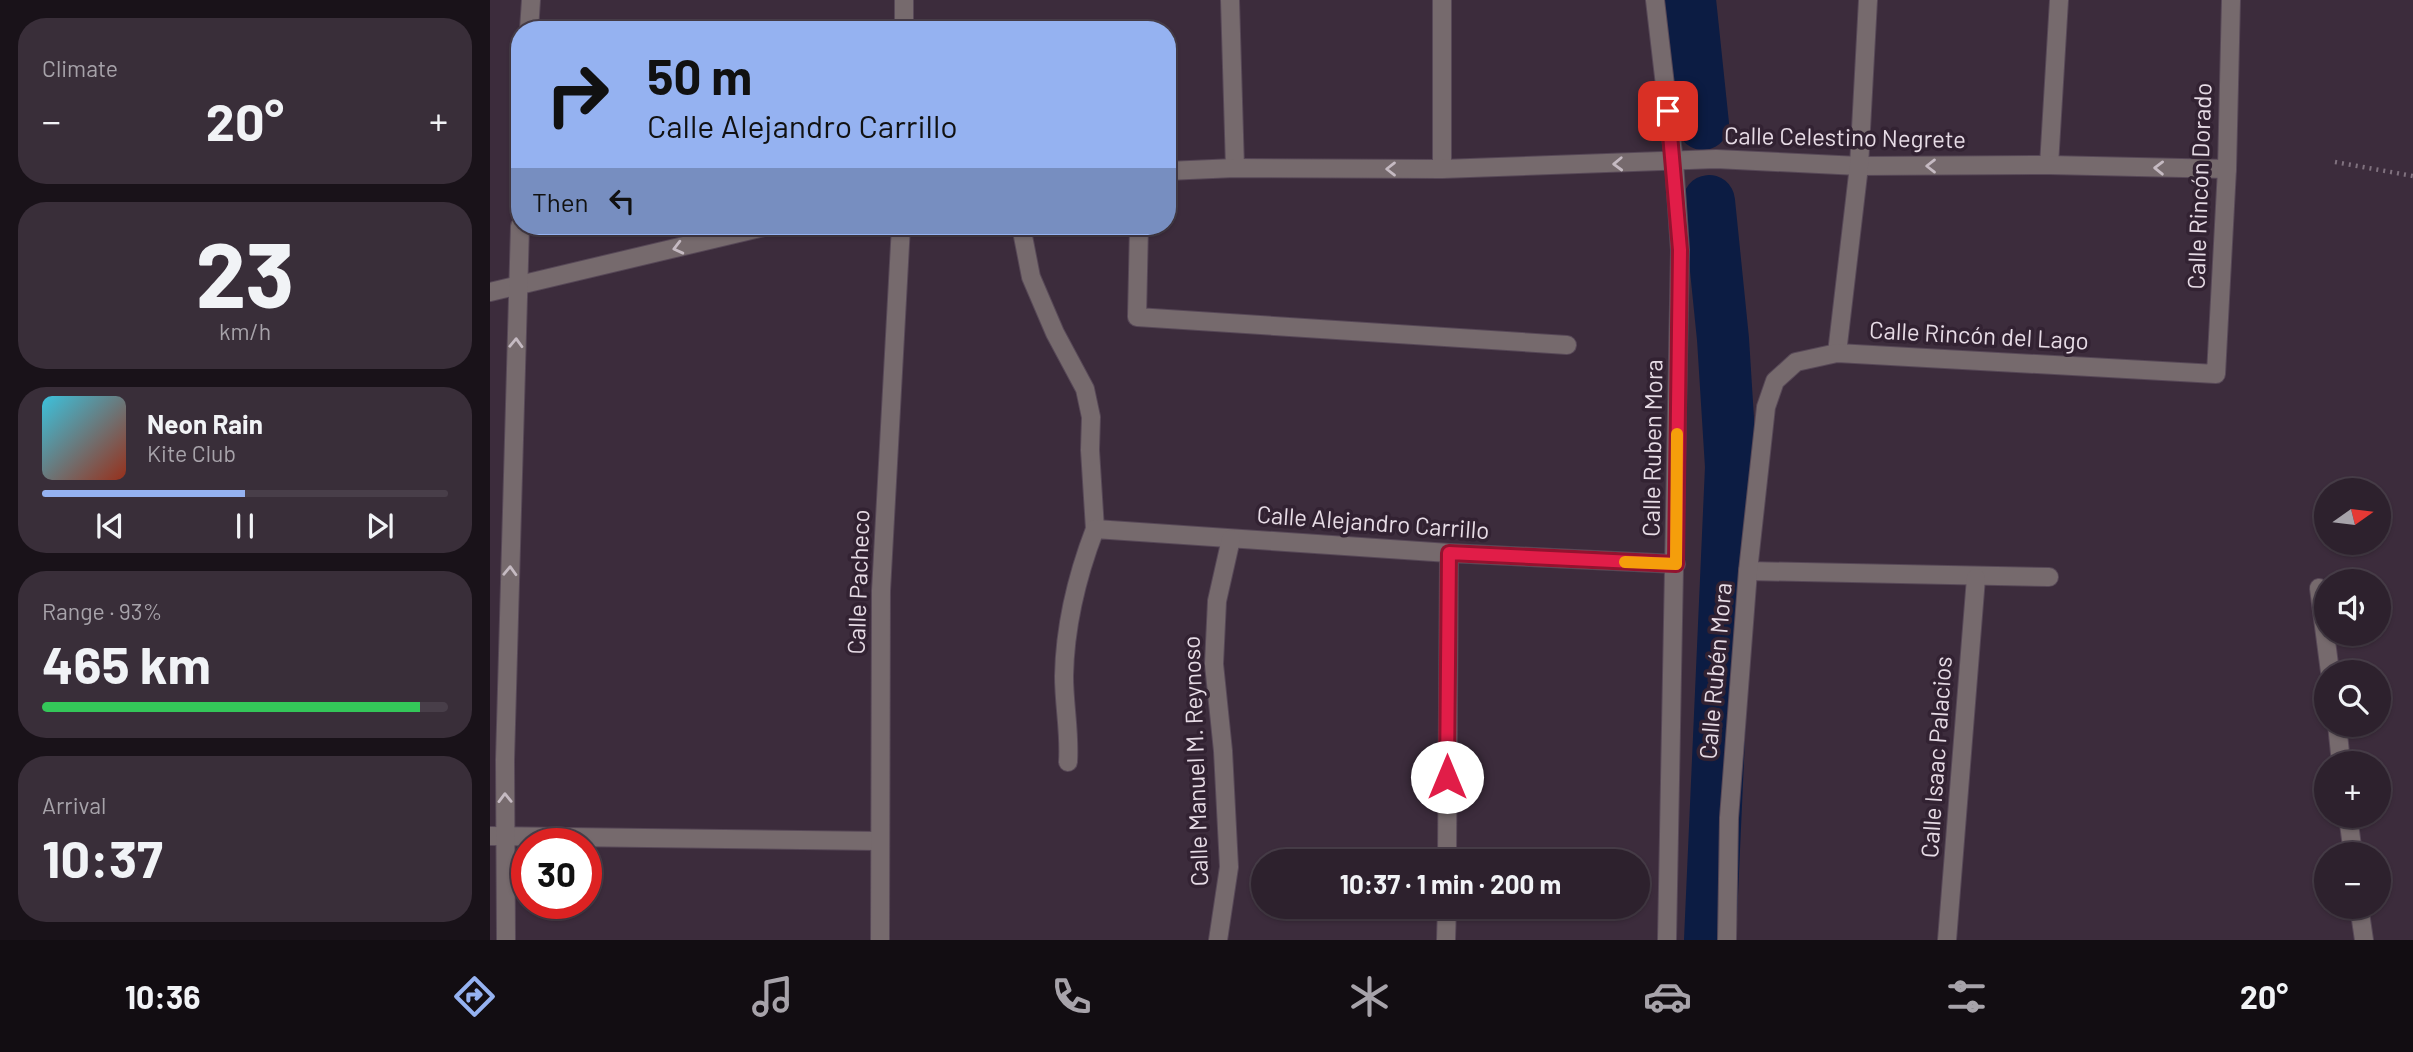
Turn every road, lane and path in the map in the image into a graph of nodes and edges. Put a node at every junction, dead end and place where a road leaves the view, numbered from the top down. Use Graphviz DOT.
graph roads {
  1 [pos="531,0"];
  2 [pos="904,0"];
  3 [pos="1230,0"];
  4 [pos="1442,0"];
  5 [pos="1655,0"];
  6 [pos="1868,0"];
  7 [pos="2059,0"];
  8 [pos="2231,0"];
  9 [pos="530,21"];
  10 [pos="904,21"];
  11 [pos="1674,162"];
  12 [pos="2335,162"];
  13 [pos="2049,165"];
  14 [pos="1859,166"];
  15 [pos="1235,168"];
  16 [pos="1441,169"];
  17 [pos="2227,170"];
  18 [pos="1176,171"];
  19 [pos="2413,176"];
  20 [pos="520,235"];
  21 [pos="731,235"];
  22 [pos="901,235"];
  23 [pos="1023,235"];
  24 [pos="1139,235"];
  25 [pos="517,287"];
  26 [pos="490,292"];
  27 [pos="1567,345"];
  28 [pos="1837,353"];
  29 [pos="2216,374"];
  30 [pos="1766,407"];
  31 [pos="1095,529"];
  32 [pos="1231,539"];
  33 [pos="1449,553"];
  34 [pos="1676,564"];
  35 [pos="1748,571"];
  36 [pos="1976,578"];
  37 [pos="2049,578"];
  38 [pos="1068,762"];
  39 [pos="498,836"];
  40 [pos="880,841"];
  41 [pos="1447,849"];
  42 [pos="1447,919"];
  43 [pos="2362,919"];
  44 [pos="506,940"];
  45 [pos="880,940"];
  46 [pos="1218,940"];
  47 [pos="1446,940"];
  48 [pos="1667,940"];
  49 [pos="1727,940"];
  50 [pos="1947,940"];
  51 [pos="2364,940"];
  1 -- 9 [label="street"];
  2 -- 10 [label="street"];
  3 -- 15 [label="street"];
  4 -- 16 [label="street"];
  5 -- 11 [label="street, Calle Ruben Mora"];
  6 -- 14 [label="street"];
  7 -- 13 [label="street"];
  8 -- 17 [label="street, Calle Rincón Dorado"];
  11 -- 14 [label="street, Calle Celestino Negrete"];
  11 -- 16 [label="street, Calle Celestino Negrete, one-way"];
  11 -- 34 [label="street, Calle Ruben Mora"];
  12 -- 19 [label="path"];
  13 -- 14 [label="street, Calle Celestino Negrete, one-way"];
  17 -- 13 [label="street, Calle Celestino Negrete, one-way"];
  14 -- 28 [label="street"];
  16 -- 15 [label="street, Calle Celestino Negrete, one-way"];
  15 -- 18 [label="street, Calle Celestino Negrete"];
  17 -- 29 [label="street, Calle Rincón Dorado"];
  20 -- 25 [label="street"];
  21 -- 25 [label="street, one-way"];
  22 -- 40 [label="street, Calle Pacheco"];
  23 -- 31 [label="street"];
  24 -- 27 [label="street"];
  25 -- 26 [label="street"];
  39 -- 25 [label="street, one-way"];
  28 -- 29 [label="street, Calle Rincón del Lago"];
  28 -- 30 [label="street, Calle Rincón del Lago"];
  30 -- 35 [label="street, Calle Rubén Mora"];
  31 -- 32 [label="street, Calle Alejandro Carrillo"];
  31 -- 38 [label="street"];
  32 -- 33 [label="street, Calle Alejandro Carrillo"];
  32 -- 46 [label="street, Calle Manuel M. Reynoso"];
  33 -- 34 [label="street, Calle Alejandro Carrillo"];
  33 -- 41 [label="street"];
  34 -- 48 [label="street, Calle Ruben Mora"];
  35 -- 36 [label="street"];
  35 -- 49 [label="street, Calle Rubén Mora"];
  36 -- 37 [label="street"];
  36 -- 50 [label="street, Calle Isaac Palacios"];
  39 -- 40 [label="street"];
  39 -- 44 [label="street"];
  40 -- 45 [label="street, Calle Pacheco"];
  42 -- 47 [label="street"];
  43 -- 51 [label="street"];
}
